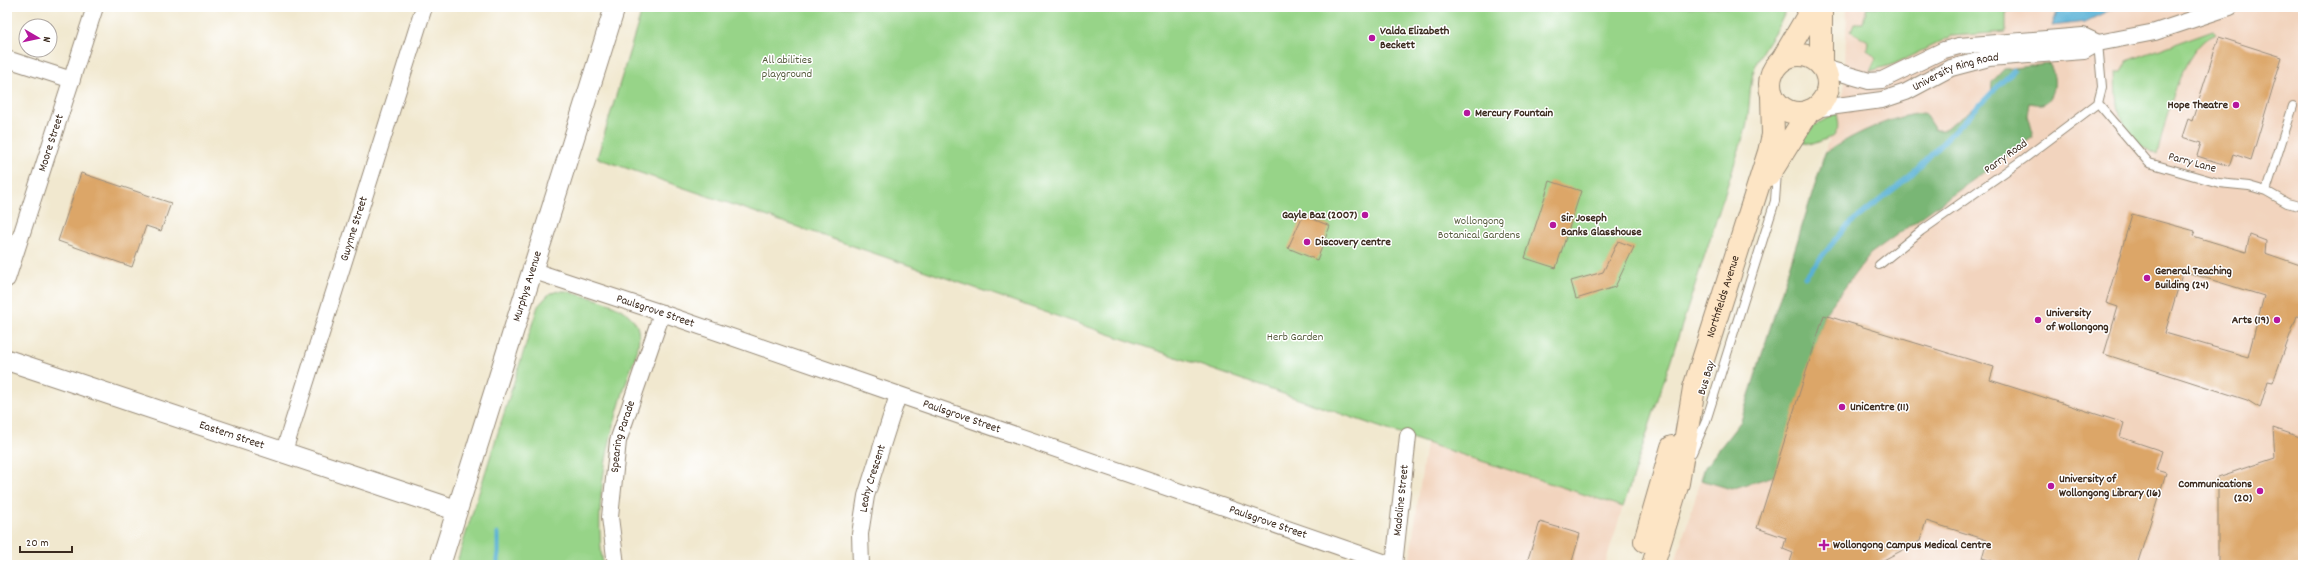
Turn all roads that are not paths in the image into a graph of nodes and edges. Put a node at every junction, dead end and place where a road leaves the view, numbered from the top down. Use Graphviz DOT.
graph roads {
  1 [pos="95,7"];
  2 [pos="424,7"];
  3 [pos="615,7"];
  4 [pos="1813,7"];
  5 [pos="1821,7"];
  6 [pos="2230,7"];
  7 [pos="2098,43"];
  8 [pos="7,59"];
  9 [pos="1782,60"];
  10 [pos="1823,67"];
  11 [pos="72,80"];
  12 [pos="1772,95"];
  13 [pos="2098,103"];
  14 [pos="2293,106"];
  15 [pos="1812,110"];
  16 [pos="1778,161"];
  17 [pos="2266,191"];
  18 [pos="1751,204"];
  19 [pos="2303,207"];
  20 [pos="1879,265"];
  21 [pos="532,270"];
  22 [pos="7,279"];
  23 [pos="662,313"];
  24 [pos="7,360"];
  25 [pos="1694,388"];
  26 [pos="898,395"];
  27 [pos="1408,436"];
  28 [pos="284,451"];
  29 [pos="1678,483"];
  30 [pos="456,510"];
  31 [pos="440,565"];
  32 [pos="616,565"];
  33 [pos="860,565"];
  34 [pos="1393,565"];
  35 [pos="1638,565"];
  36 [pos="1653,565"];
  1 -- 11 [label="street, Moore Street"];
  2 -- 28 [label="street, Gwynne Street"];
  3 -- 21 [label="street, Murphys Avenue"];
  4 -- 9 [label="main road"];
  5 -- 10 [label="main road"];
  6 -- 7 [label="street, University Ring Road"];
  7 -- 10 [label="street, University Ring Road"];
  7 -- 13 [label="lane"];
  7 -- 15 [label="street, University Ring Road"];
  8 -- 11 [label="street"];
  9 -- 10 [label="main road"];
  9 -- 12 [label="main road"];
  10 -- 15 [label="main road"];
  11 -- 22 [label="street, Moore Street"];
  12 -- 15 [label="main road"];
  12 -- 18 [label="main road, Northfields Avenue"];
  13 -- 17 [label="lane, Parry Lane"];
  13 -- 20 [label="lane, Parry Road"];
  14 -- 17 [label="lane"];
  15 -- 16 [label="main road, Northfields Avenue"];
  16 -- 18 [label="main road, Northfields Avenue"];
  16 -- 29 [label="lane, Bus Bay"];
  17 -- 19 [label="lane, Parry Lane"];
  18 -- 25 [label="main road, Northfields Avenue"];
  21 -- 23 [label="street, Paulsgrove Street"];
  21 -- 30 [label="street, Murphys Avenue"];
  23 -- 26 [label="street, Paulsgrove Street"];
  23 -- 32 [label="street, Spearing Parade"];
  24 -- 28 [label="street, Eastern Street"];
  25 -- 29 [label="main road, Northfields Avenue"];
  25 -- 35 [label="main road, Northfields Avenue"];
  26 -- 33 [label="street, Leahy Crescent"];
  26 -- 34 [label="street, Paulsgrove Street"];
  27 -- 34 [label="street, Madoline Street"];
  28 -- 30 [label="street, Eastern Street"];
  29 -- 36 [label="main road, Northfields Avenue"];
  30 -- 31 [label="street, Murphys Avenue"];
}
